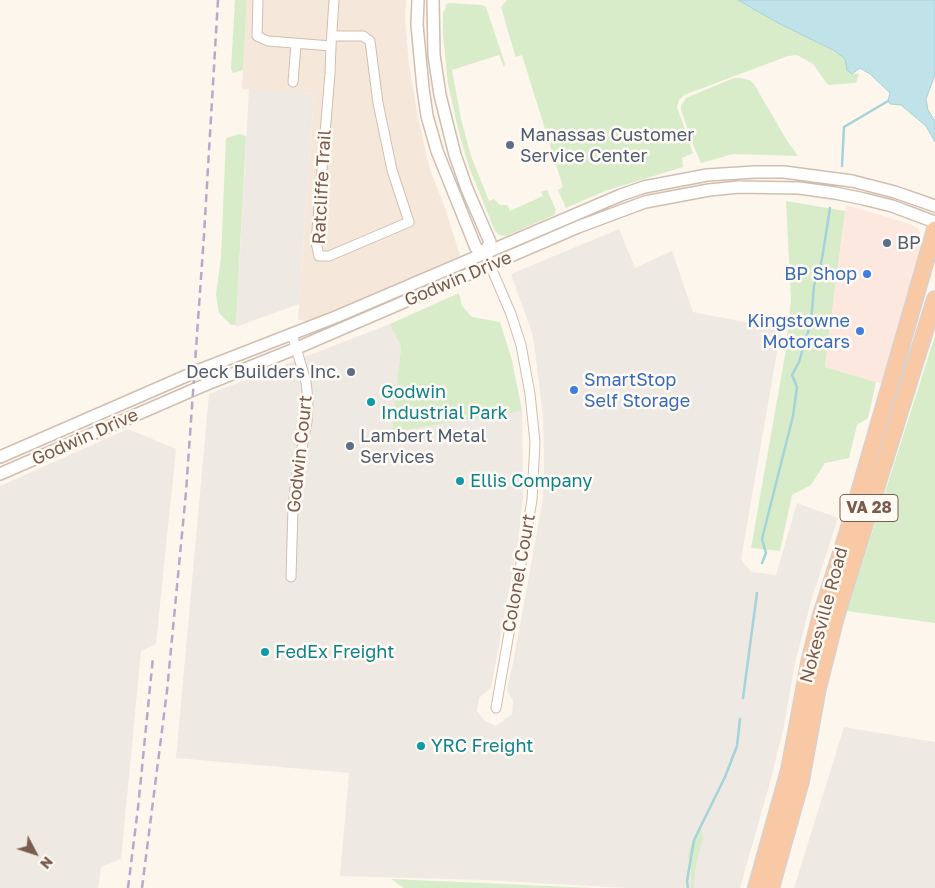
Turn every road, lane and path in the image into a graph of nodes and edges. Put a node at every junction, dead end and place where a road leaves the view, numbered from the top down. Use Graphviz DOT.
graph roads {
  1 [pos="258,0"];
  2 [pos="334,0"];
  3 [pos="418,0"];
  4 [pos="433,0"];
  5 [pos="332,36"];
  6 [pos="296,44"];
  7 [pos="331,46"];
  8 [pos="293,82"];
  9 [pos="707,175"];
  10 [pos="710,190"];
  11 [pos="935,206"];
  12 [pos="935,222"];
  13 [pos="935,229"];
  14 [pos="485,253"];
  15 [pos="490,265"];
  16 [pos="935,299"];
  17 [pos="292,334"];
  18 [pos="297,348"];
  19 [pos="0,457"];
  20 [pos="0,474"];
  21 [pos="291,577"];
  22 [pos="496,708"];
  23 [pos="756,888"];
  24 [pos="771,888"];
  1 -- 6 [label="street"];
  2 -- 5 [label="street, Ratcliffe Trail"];
  3 -- 14 [label="street"];
  4 -- 14 [label="street"];
  5 -- 7 [label="street, Ratcliffe Trail"];
  5 -- 7 [label="street, Ratcliffe Trail"];
  6 -- 7 [label="street"];
  6 -- 8 [label="street"];
  9 -- 10 [label="street"];
  9 -- 11 [label="street, Godwin Drive"];
  9 -- 14 [label="street, Godwin Drive"];
  10 -- 12 [label="street, Godwin Drive"];
  10 -- 15 [label="street, Godwin Drive"];
  13 -- 23 [label="highway, Nokesville Road / VA 28"];
  14 -- 15 [label="street"];
  14 -- 17 [label="street, Godwin Drive"];
  15 -- 18 [label="street, Godwin Drive"];
  15 -- 22 [label="street, Colonel Court"];
  16 -- 24 [label="highway, Nokesville Road / VA 28"];
  17 -- 18 [label="street, Godwin Court"];
  17 -- 19 [label="street, Godwin Drive"];
  18 -- 20 [label="street, Godwin Drive"];
  18 -- 21 [label="street, Godwin Court"];
}
